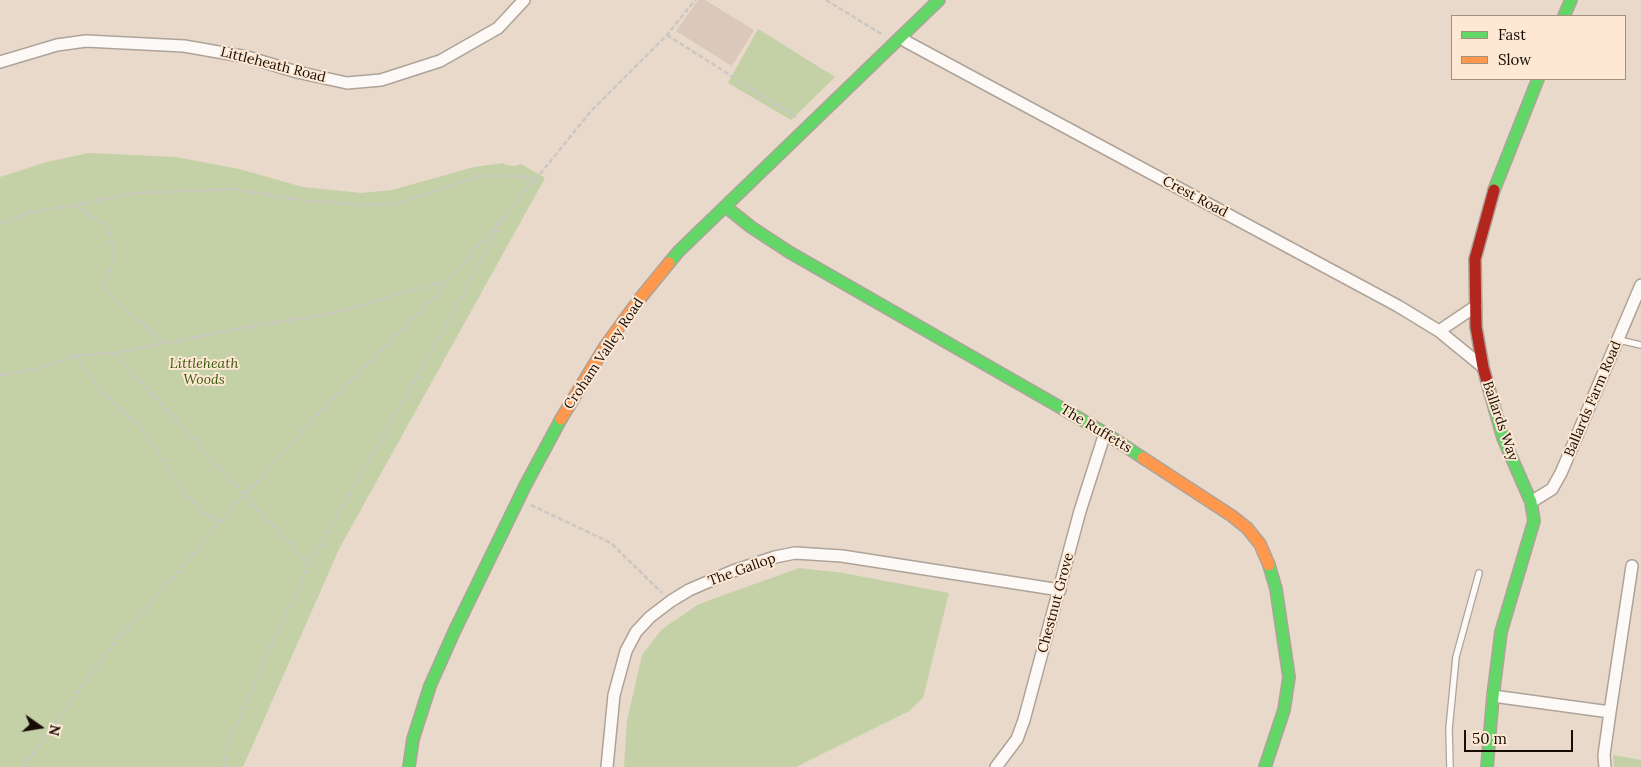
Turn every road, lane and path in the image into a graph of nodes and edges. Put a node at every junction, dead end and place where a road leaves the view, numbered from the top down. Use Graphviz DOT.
graph roads {
  1 [pos="524,0"];
  2 [pos="695,0"];
  3 [pos="826,0"];
  4 [pos="939,0"];
  5 [pos="1571,0"];
  6 [pos="1564,15"];
  7 [pos="667,34"];
  8 [pos="885,36"];
  9 [pos="900,36"];
  10 [pos="0,62"];
  11 [pos="1538,80"];
  12 [pos="810,125"];
  13 [pos="535,180"];
  14 [pos="75,205"];
  15 [pos="726,208"];
  16 [pos="505,213"];
  17 [pos="0,223"];
  18 [pos="448,280"];
  19 [pos="1641,285"];
  20 [pos="1476,306"];
  21 [pos="1438,331"];
  22 [pos="1619,340"];
  23 [pos="165,343"];
  24 [pos="1641,345"];
  25 [pos="114,353"];
  26 [pos="76,355"];
  27 [pos="1482,367"];
  28 [pos="0,375"];
  29 [pos="1104,433"];
  30 [pos="244,496"];
  31 [pos="518,499"];
  32 [pos="1531,502"];
  33 [pos="220,522"];
  34 [pos="309,566"];
  35 [pos="1632,566"];
  36 [pos="1478,573"];
  37 [pos="1060,590"];
  38 [pos="671,601"];
  39 [pos="1493,696"];
  40 [pos="1610,712"];
  41 [pos="23,767"];
  42 [pos="224,767"];
  43 [pos="409,767"];
  44 [pos="607,767"];
  45 [pos="996,767"];
  46 [pos="1265,767"];
  47 [pos="1450,767"];
  48 [pos="1487,767"];
  49 [pos="1605,767"];
  1 -- 10 [label="street, Littleheath Road"];
  2 -- 7 [label="path"];
  3 -- 8 [label="path"];
  4 -- 9 [label="street, Croham Valley Road"];
  5 -- 6 [label="street"];
  7 -- 12 [label="path"];
  7 -- 13 [label="path"];
  9 -- 12 [label="street, Croham Valley Road"];
  9 -- 21 [label="street, Crest Road"];
  11 -- 20 [label="street, Ballards Way"];
  12 -- 15 [label="street, Croham Valley Road"];
  13 -- 14 [label="path"];
  13 -- 16 [label="path"];
  14 -- 17 [label="path"];
  14 -- 23 [label="path"];
  15 -- 29 [label="street, The Ruffetts"];
  15 -- 31 [label="street, Croham Valley Road"];
  16 -- 18 [label="path"];
  16 -- 34 [label="path"];
  18 -- 23 [label="path"];
  18 -- 30 [label="path"];
  19 -- 22 [label="street, Ballards Farm Road"];
  20 -- 21 [label="street"];
  20 -- 27 [label="street, Ballards Way"];
  21 -- 27 [label="street, Crest Road"];
  22 -- 24 [label="lane"];
  22 -- 32 [label="street, Ballards Farm Road"];
  23 -- 25 [label="path"];
  25 -- 26 [label="path"];
  25 -- 30 [label="path"];
  26 -- 28 [label="path"];
  26 -- 33 [label="path"];
  27 -- 32 [label="street, Ballards Way"];
  29 -- 37 [label="street, Chestnut Grove"];
  29 -- 46 [label="street, The Ruffetts"];
  30 -- 33 [label="path"];
  30 -- 34 [label="path"];
  31 -- 38 [label="path"];
  31 -- 43 [label="street, Croham Valley Road"];
  32 -- 39 [label="street, Ballards Way"];
  33 -- 41 [label="path"];
  34 -- 42 [label="path"];
  35 -- 40 [label="street"];
  36 -- 47 [label="lane"];
  37 -- 38 [label="street, The Gallop"];
  37 -- 45 [label="street, Chestnut Grove"];
  38 -- 44 [label="street, The Gallop"];
  39 -- 40 [label="street"];
  39 -- 48 [label="street, Ballards Way"];
  40 -- 49 [label="street"];
}
